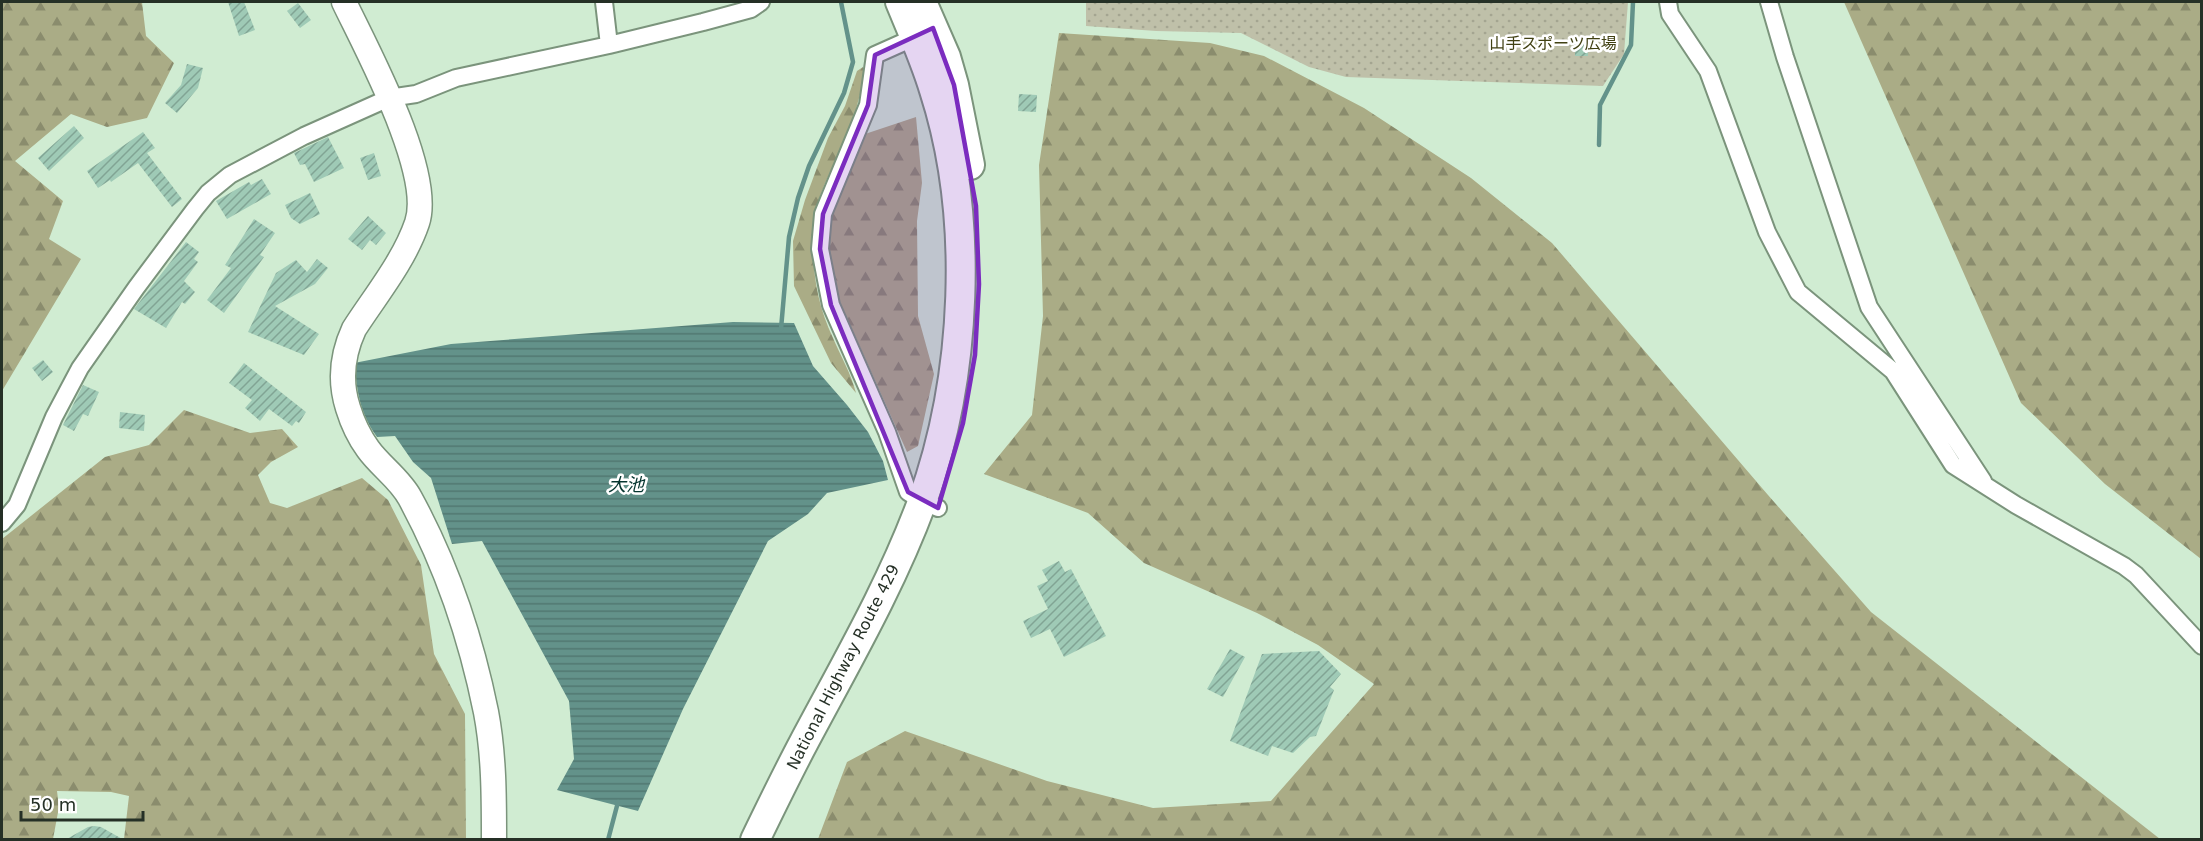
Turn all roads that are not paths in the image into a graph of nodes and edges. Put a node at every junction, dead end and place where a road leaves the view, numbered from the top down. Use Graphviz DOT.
graph roads {
  1 [pos="344,2"];
  2 [pos="604,2"];
  3 [pos="761,2"];
  4 [pos="900,2"];
  5 [pos="922,2"];
  6 [pos="1668,2"];
  7 [pos="1768,2"];
  8 [pos="924,32"];
  9 [pos="609,45"];
  10 [pos="389,98"];
  11 [pos="1987,486"];
  12 [pos="930,505"];
  13 [pos="2,523"];
  14 [pos="2202,646"];
  15 [pos="494,840"];
  16 [pos="755,840"];
  17 [pos="774,840"];
  1 -- 10 [label="main road"];
  2 -- 9 [label="street"];
  3 -- 9 [label="street"];
  4 -- 8 [label="highway, National Highway Route 429"];
  5 -- 8 [label="highway, National Highway Route 429"];
  6 -- 11 [label="street"];
  7 -- 11 [label="street"];
  8 -- 12 [label="highway, National Highway Route 429"];
  8 -- 12 [label="street"];
  9 -- 10 [label="street"];
  10 -- 13 [label="street"];
  10 -- 15 [label="main road"];
  11 -- 14 [label="street"];
  12 -- 16 [label="highway, National Highway Route 429"];
  12 -- 17 [label="highway, National Highway Route 429"];
}
